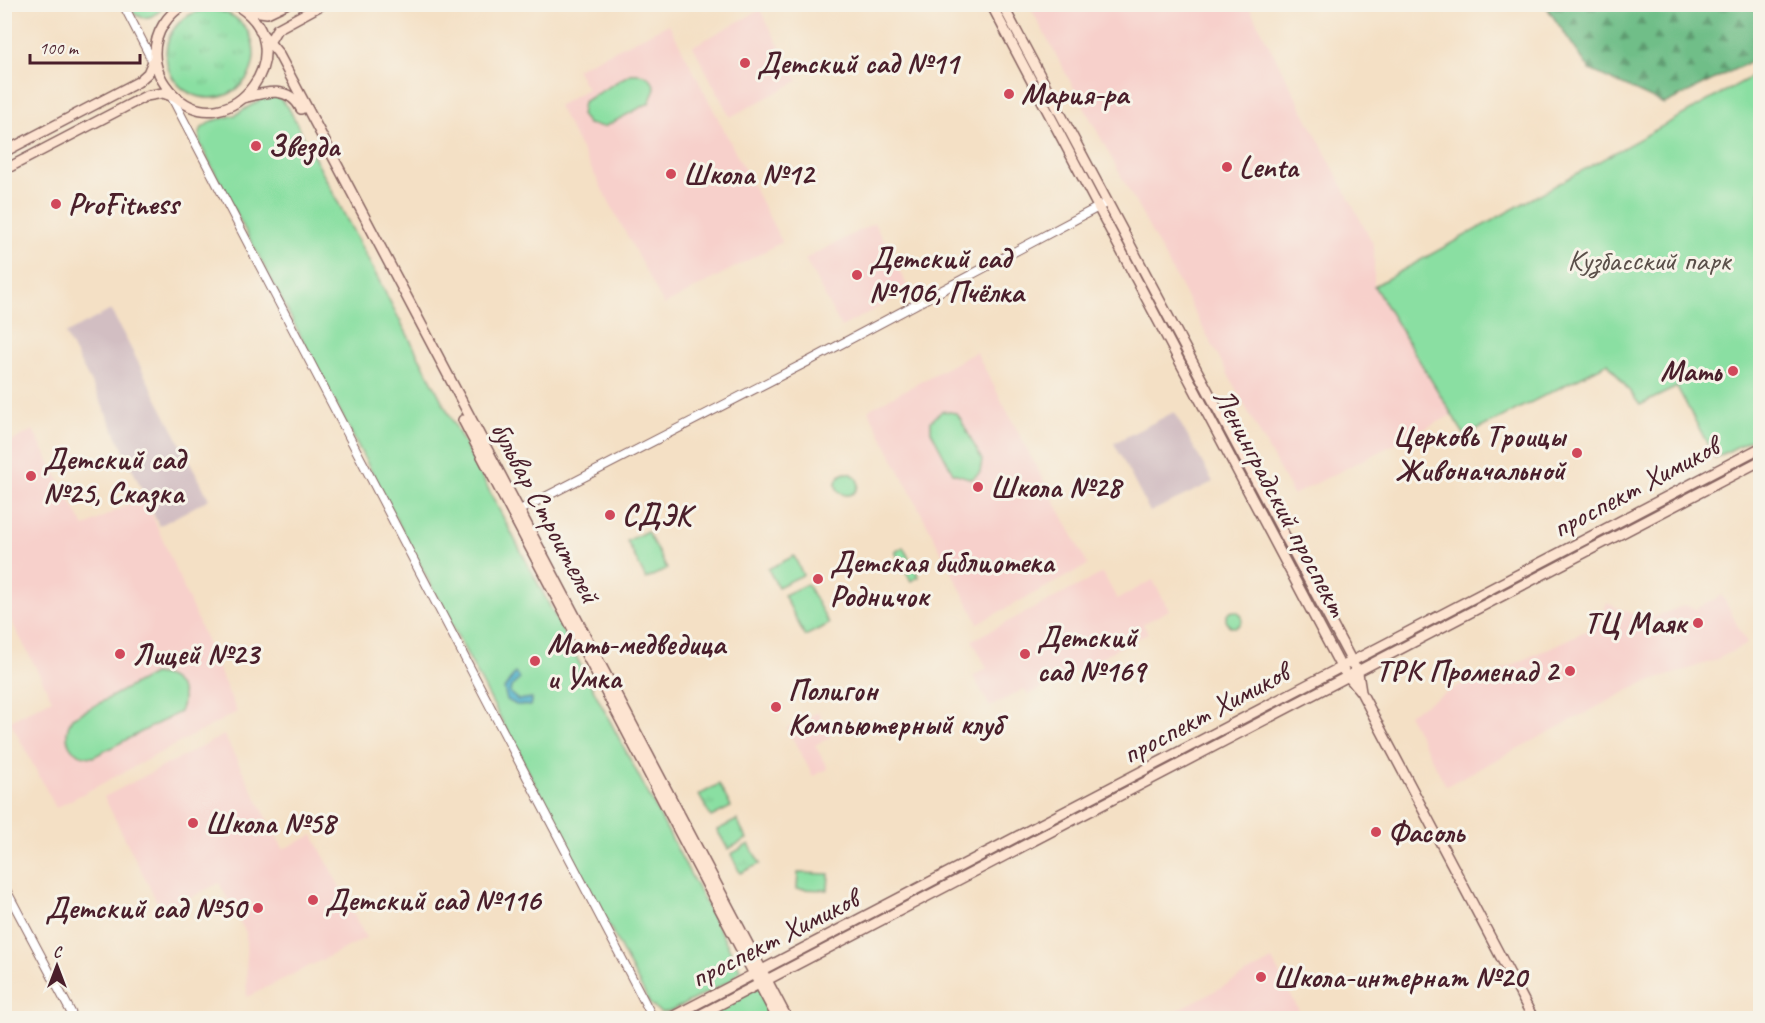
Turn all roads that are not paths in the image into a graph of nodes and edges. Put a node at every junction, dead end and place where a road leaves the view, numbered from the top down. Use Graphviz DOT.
graph roads {
  1 [pos="123,4"];
  2 [pos="185,4"];
  3 [pos="286,4"];
  4 [pos="323,4"];
  5 [pos="991,4"];
  6 [pos="1002,4"];
  7 [pos="238,6"];
  8 [pos="254,9"];
  9 [pos="259,29"];
  10 [pos="269,40"];
  11 [pos="155,50"];
  12 [pos="265,54"];
  13 [pos="153,63"];
  14 [pos="158,72"];
  15 [pos="172,94"];
  16 [pos="243,98"];
  17 [pos="4,152"];
  18 [pos="4,170"];
  19 [pos="1106,203"];
  20 [pos="1097,209"];
  21 [pos="1761,448"];
  22 [pos="1761,461"];
  23 [pos="516,512"];
  24 [pos="1353,663"];
  25 [pos="1342,669"];
  26 [pos="1358,672"];
  27 [pos="1347,678"];
  28 [pos="1361,692"];
  29 [pos="4,886"];
  30 [pos="758,973"];
  31 [pos="763,983"];
  32 [pos="74,1018"];
  33 [pos="653,1018"];
  34 [pos="670,1018"];
  35 [pos="694,1018"];
  36 [pos="777,1018"];
  37 [pos="787,1018"];
  38 [pos="1533,1018"];
  1 -- 13 [label="street"];
  2 -- 11 [label="main road"];
  3 -- 8 [label="main road"];
  4 -- 10 [label="main road"];
  5 -- 20 [label="main road, Ленинградский проспект"];
  6 -- 19 [label="main road, Ленинградский проспект"];
  7 -- 8 [label="main road"];
  7 -- 9 [label="main road, бульвар Строителей"];
  8 -- 9 [label="main road"];
  9 -- 10 [label="main road, бульвар Строителей"];
  9 -- 12 [label="main road"];
  10 -- 12 [label="main road"];
  10 -- 23 [label="main road, бульвар Строителей"];
  11 -- 13 [label="main road"];
  11 -- 14 [label="main road"];
  12 -- 16 [label="main road"];
  13 -- 14 [label="street"];
  13 -- 17 [label="main road"];
  14 -- 15 [label="main road"];
  15 -- 16 [label="main road"];
  15 -- 18 [label="main road"];
  15 -- 33 [label="street"];
  16 -- 23 [label="main road, бульвар Строителей"];
  19 -- 20 [label="street"];
  19 -- 24 [label="main road, Ленинградский проспект"];
  20 -- 23 [label="street"];
  20 -- 25 [label="main road, Ленинградский проспект"];
  21 -- 24 [label="main road, проспект Химиков"];
  22 -- 26 [label="main road, проспект Химиков"];
  23 -- 30 [label="main road, бульвар Строителей"];
  24 -- 25 [label="main road, проспект Химиков"];
  24 -- 26 [label="main road, Ленинградский проспект"];
  25 -- 27 [label="main road, Ленинградский проспект"];
  25 -- 30 [label="main road, проспект Химиков"];
  26 -- 27 [label="main road, проспект Химиков"];
  26 -- 28 [label="main road"];
  27 -- 28 [label="main road, Ленинградский проспект"];
  27 -- 31 [label="main road, проспект Химиков"];
  28 -- 38 [label="main road, Ленинградский проспект"];
  29 -- 32 [label="street"];
  30 -- 31 [label="main road, бульвар Строителей"];
  30 -- 34 [label="main road, проспект Химиков"];
  31 -- 35 [label="main road, проспект Химиков"];
  31 -- 36 [label="main road, бульвар Строителей"];
  31 -- 37 [label="main road, бульвар Строителей"];
}
